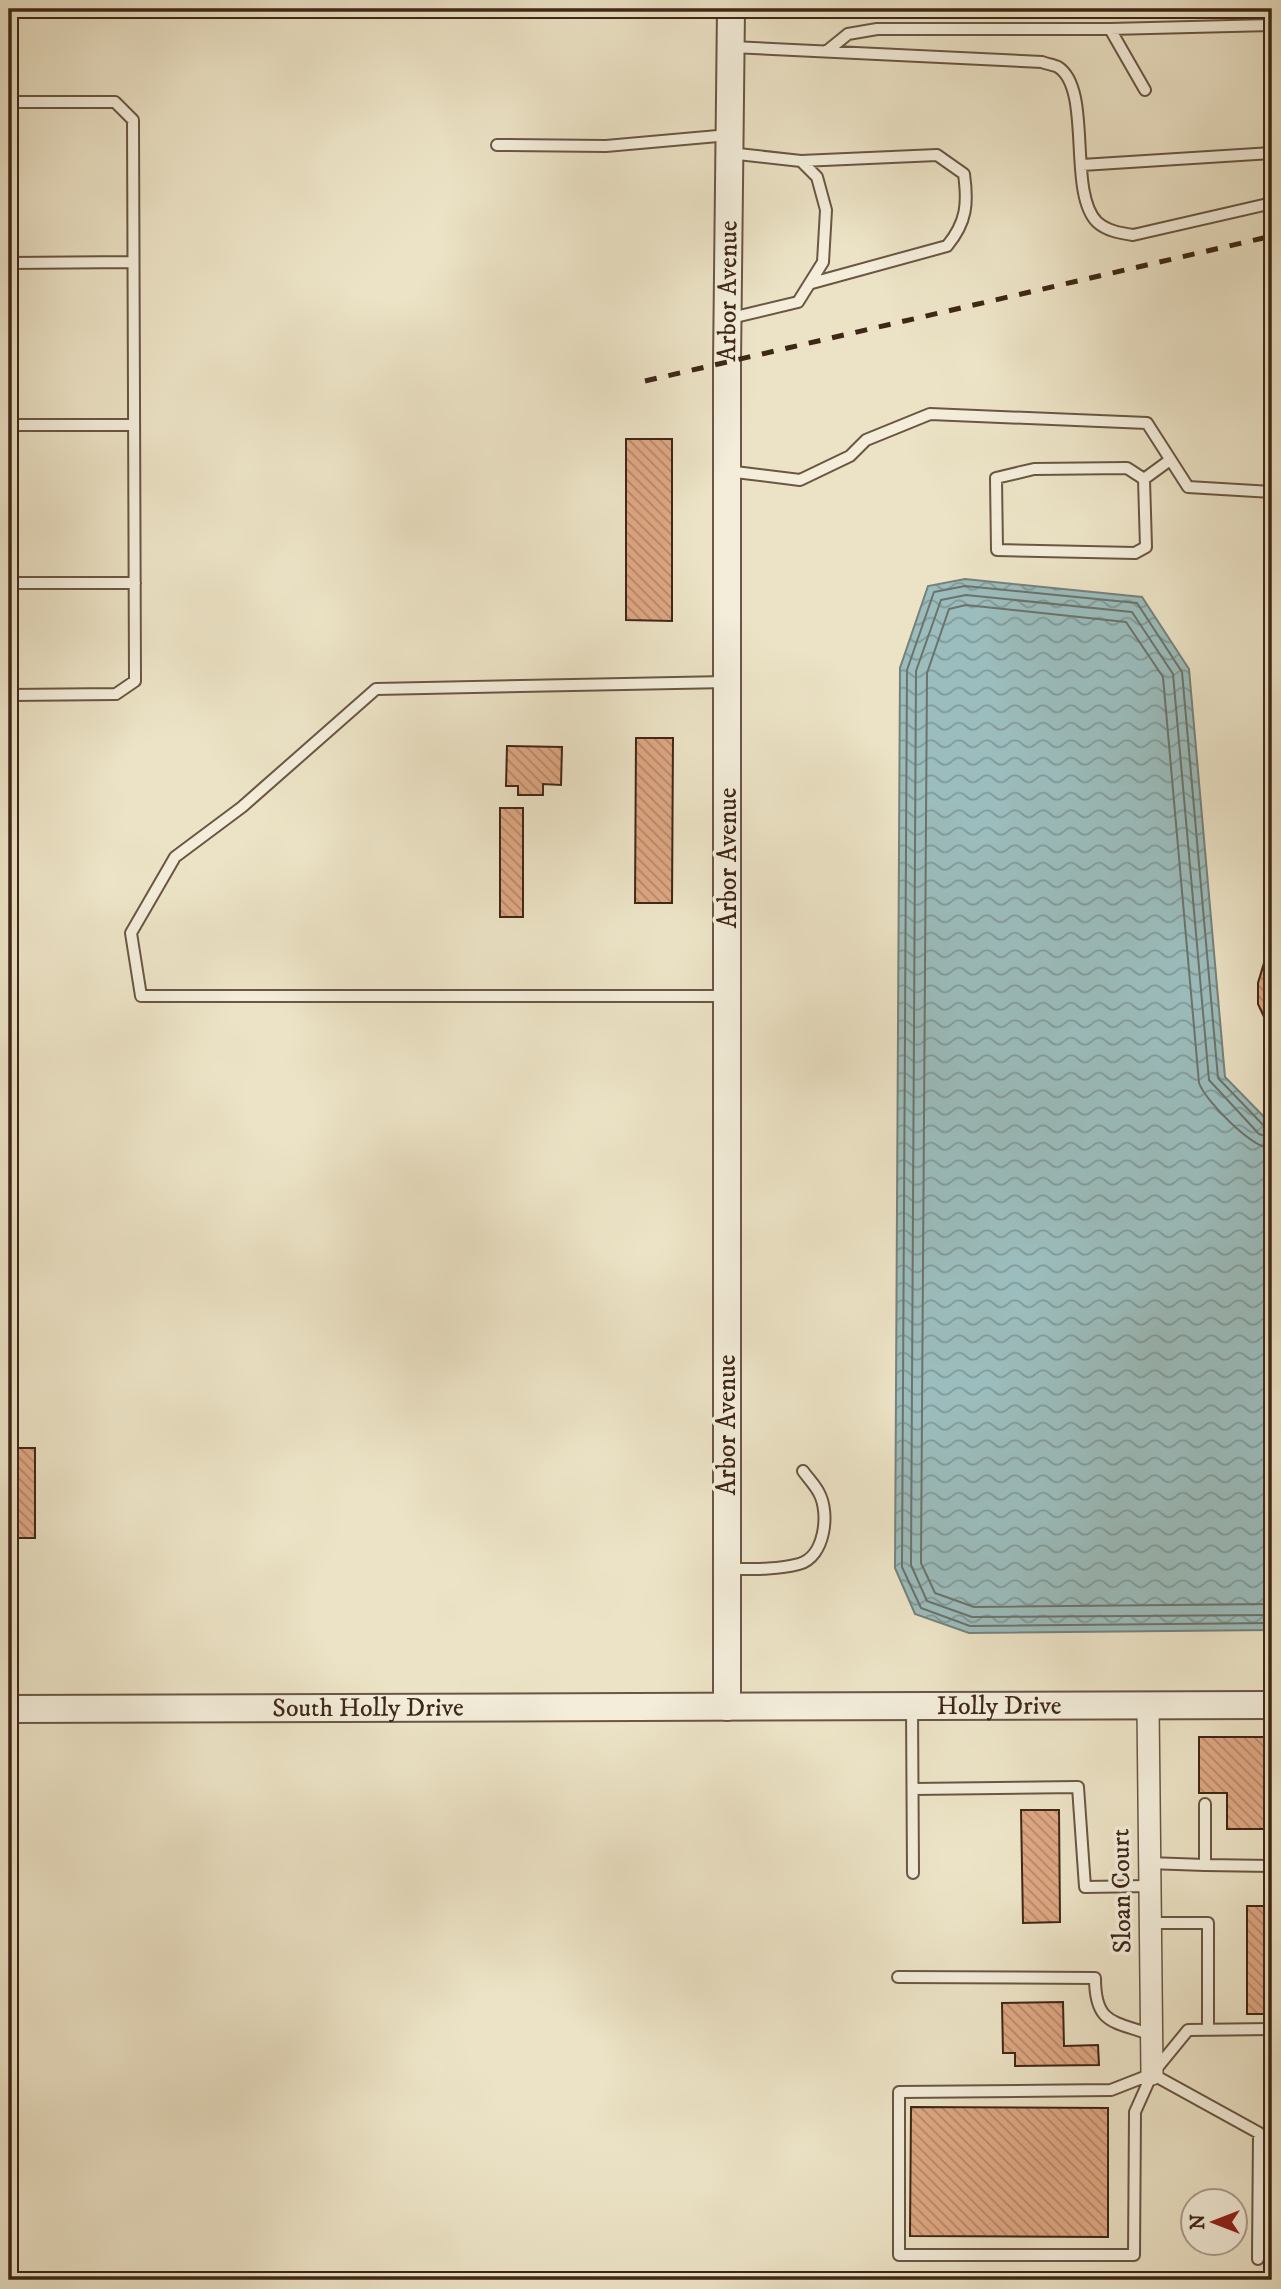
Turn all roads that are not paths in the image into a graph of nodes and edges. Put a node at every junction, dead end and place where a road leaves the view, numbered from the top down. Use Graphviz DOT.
graph roads {
  1 [pos="731,9"];
  2 [pos="1272,25"];
  3 [pos="1110,29"];
  4 [pos="730,47"];
  5 [pos="827,51"];
  6 [pos="1145,90"];
  7 [pos="9,102"];
  8 [pos="729,144"];
  9 [pos="497,145"];
  10 [pos="1272,153"];
  11 [pos="801,161"];
  12 [pos="1082,165"];
  13 [pos="1272,204"];
  14 [pos="9,262"];
  15 [pos="133,262"];
  16 [pos="812,283"];
  17 [pos="727,319"];
  18 [pos="9,425"];
  19 [pos="134,425"];
  20 [pos="1170,460"];
  21 [pos="727,471"];
  22 [pos="1144,479"];
  23 [pos="1272,492"];
  24 [pos="9,583"];
  25 [pos="135,583"];
  26 [pos="727,681"];
  27 [pos="9,695"];
  28 [pos="728,996"];
  29 [pos="803,1471"];
  30 [pos="727,1569"];
  31 [pos="1272,1705"];
  32 [pos="912,1706"];
  33 [pos="1148,1706"];
  34 [pos="727,1707"];
  35 [pos="9,1709"];
  36 [pos="913,1789"];
  37 [pos="1205,1804"];
  38 [pos="1148,1863"];
  39 [pos="1205,1865"];
  40 [pos="1272,1866"];
  41 [pos="913,1872"];
  42 [pos="1150,1886"];
  43 [pos="1151,1923"];
  44 [pos="898,1977"];
  45 [pos="1272,2029"];
  46 [pos="1208,2030"];
  47 [pos="1152,2035"];
  48 [pos="1152,2074"];
  49 [pos="1259,2154"];
  50 [pos="1272,2154"];
  51 [pos="1258,2259"];
  1 -- 4 [label="street, Arbor Avenue"];
  2 -- 3 [label="lane"];
  3 -- 5 [label="lane"];
  3 -- 6 [label="lane"];
  4 -- 5 [label="lane"];
  4 -- 8 [label="street, Arbor Avenue"];
  5 -- 12 [label="lane"];
  7 -- 15 [label="lane"];
  8 -- 9 [label="lane"];
  8 -- 11 [label="lane"];
  8 -- 17 [label="street, Arbor Avenue"];
  10 -- 12 [label="lane"];
  11 -- 16 [label="lane"];
  11 -- 16 [label="lane"];
  12 -- 13 [label="lane"];
  14 -- 15 [label="lane"];
  15 -- 19 [label="lane"];
  16 -- 17 [label="lane"];
  17 -- 21 [label="street, Arbor Avenue"];
  18 -- 19 [label="lane"];
  19 -- 25 [label="lane"];
  20 -- 21 [label="lane"];
  20 -- 22 [label="lane"];
  20 -- 23 [label="lane"];
  21 -- 26 [label="street, Arbor Avenue"];
  22 -- 22 [label="lane"];
  24 -- 25 [label="lane"];
  25 -- 27 [label="lane"];
  26 -- 28 [label="street, Arbor Avenue"];
  26 -- 28 [label="lane"];
  28 -- 30 [label="street, Arbor Avenue"];
  29 -- 30 [label="lane"];
  30 -- 34 [label="street, Arbor Avenue"];
  31 -- 33 [label="street, Holly Drive"];
  32 -- 33 [label="street, Holly Drive"];
  32 -- 34 [label="street, Holly Drive"];
  32 -- 36 [label="lane"];
  33 -- 38 [label="street, Sloan Court"];
  34 -- 35 [label="street, South Holly Drive"];
  36 -- 41 [label="lane"];
  36 -- 42 [label="lane"];
  37 -- 39 [label="lane"];
  38 -- 39 [label="lane"];
  38 -- 42 [label="street, Sloan Court"];
  39 -- 40 [label="lane"];
  42 -- 43 [label="street, Sloan Court"];
  43 -- 46 [label="lane"];
  43 -- 47 [label="street, Sloan Court"];
  44 -- 47 [label="lane"];
  45 -- 46 [label="lane"];
  46 -- 48 [label="lane"];
  47 -- 48 [label="street, Sloan Court"];
  48 -- 48 [label="lane"];
  48 -- 49 [label="lane"];
  49 -- 50 [label="lane"];
  49 -- 51 [label="lane"];
}
